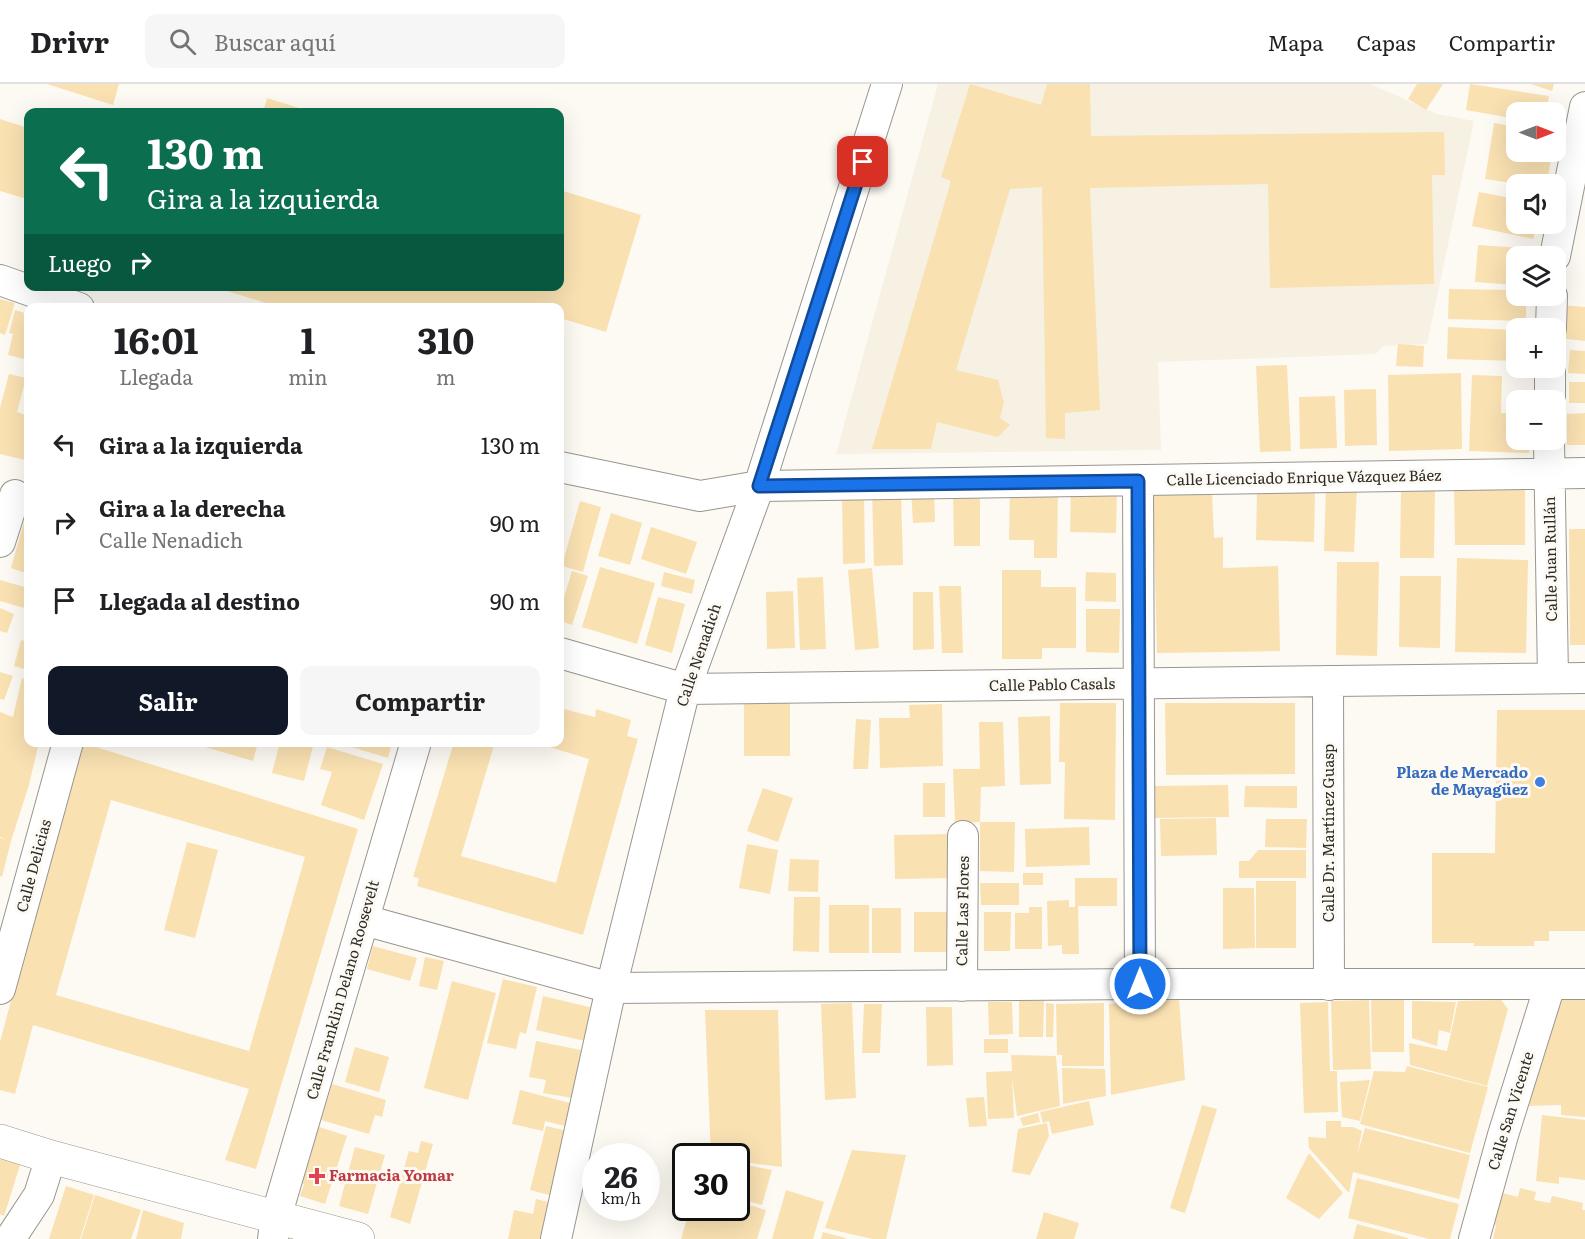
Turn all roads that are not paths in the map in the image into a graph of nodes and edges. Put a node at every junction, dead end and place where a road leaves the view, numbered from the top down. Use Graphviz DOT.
graph roads {
  1 [pos="887,84"];
  2 [pos="1585,107"];
  3 [pos="1557,246"];
  4 [pos="0,280"];
  5 [pos="24,289"];
  6 [pos="31,291"];
  7 [pos="65,303"];
  8 [pos="1549,450"];
  9 [pos="564,468"];
  10 [pos="1585,473"];
  11 [pos="1549,474"];
  12 [pos="1138,481"];
  13 [pos="759,486"];
  14 [pos="15,495"];
  15 [pos="0,542"];
  16 [pos="564,654"];
  17 [pos="1553,678"];
  18 [pos="1585,678"];
  19 [pos="1328,681"];
  20 [pos="1139,684"];
  21 [pos="686,689"];
  22 [pos="67,747"];
  23 [pos="415,747"];
  24 [pos="963,836"];
  25 [pos="364,920"];
  26 [pos="1140,984"];
  27 [pos="1585,984"];
  28 [pos="1329,985"];
  29 [pos="1550,985"];
  30 [pos="962,986"];
  31 [pos="612,988"];
  32 [pos="0,989"];
  33 [pos="0,1141"];
  34 [pos="51,1157"];
  35 [pos="274,1228"];
  36 [pos="10,1239"];
  37 [pos="358,1239"];
  38 [pos="556,1239"];
  39 [pos="1474,1239"];
  1 -- 13 [label="street, Calle Nenadich"];
  2 -- 3 [label="street"];
  4 -- 5 [label="street"];
  6 -- 7 [label="street"];
  8 -- 11 [label="street, Calle Juan Rullán"];
  9 -- 13 [label="street, Calle Licenciado Enrique Vázquez Báez"];
  10 -- 11 [label="street, Calle Licenciado Enrique Vázquez Báez"];
  11 -- 12 [label="street, Calle Licenciado Enrique Vázquez Báez"];
  11 -- 17 [label="street, Calle Juan Rullán"];
  12 -- 13 [label="street, Calle Licenciado Enrique Vázquez Báez"];
  12 -- 20 [label="street"];
  13 -- 21 [label="street, Calle Nenadich"];
  14 -- 15 [label="street"];
  16 -- 21 [label="street, Calle Pablo Casals"];
  17 -- 18 [label="street, Calle Pablo Casals"];
  17 -- 19 [label="street, Calle Pablo Casals"];
  19 -- 20 [label="street, Calle Pablo Casals"];
  19 -- 28 [label="street, Calle Dr. Martínez Guasp"];
  20 -- 21 [label="street, Calle Pablo Casals"];
  20 -- 26 [label="street"];
  21 -- 31 [label="street, Calle Nenadich"];
  22 -- 32 [label="street, Calle Delicias"];
  23 -- 25 [label="street, Calle Franklin Delano Roosevelt"];
  24 -- 30 [label="street, Calle Las Flores"];
  25 -- 31 [label="street"];
  25 -- 35 [label="street, Calle Franklin Delano Roosevelt"];
  26 -- 28 [label="street"];
  26 -- 30 [label="street"];
  27 -- 29 [label="street"];
  28 -- 29 [label="street"];
  29 -- 39 [label="street, Calle San Vicente"];
  30 -- 31 [label="street"];
  31 -- 38 [label="street, Calle Nenadich"];
  33 -- 34 [label="main road"];
  34 -- 35 [label="main road"];
  34 -- 36 [label="street"];
  35 -- 37 [label="main road"];
}
